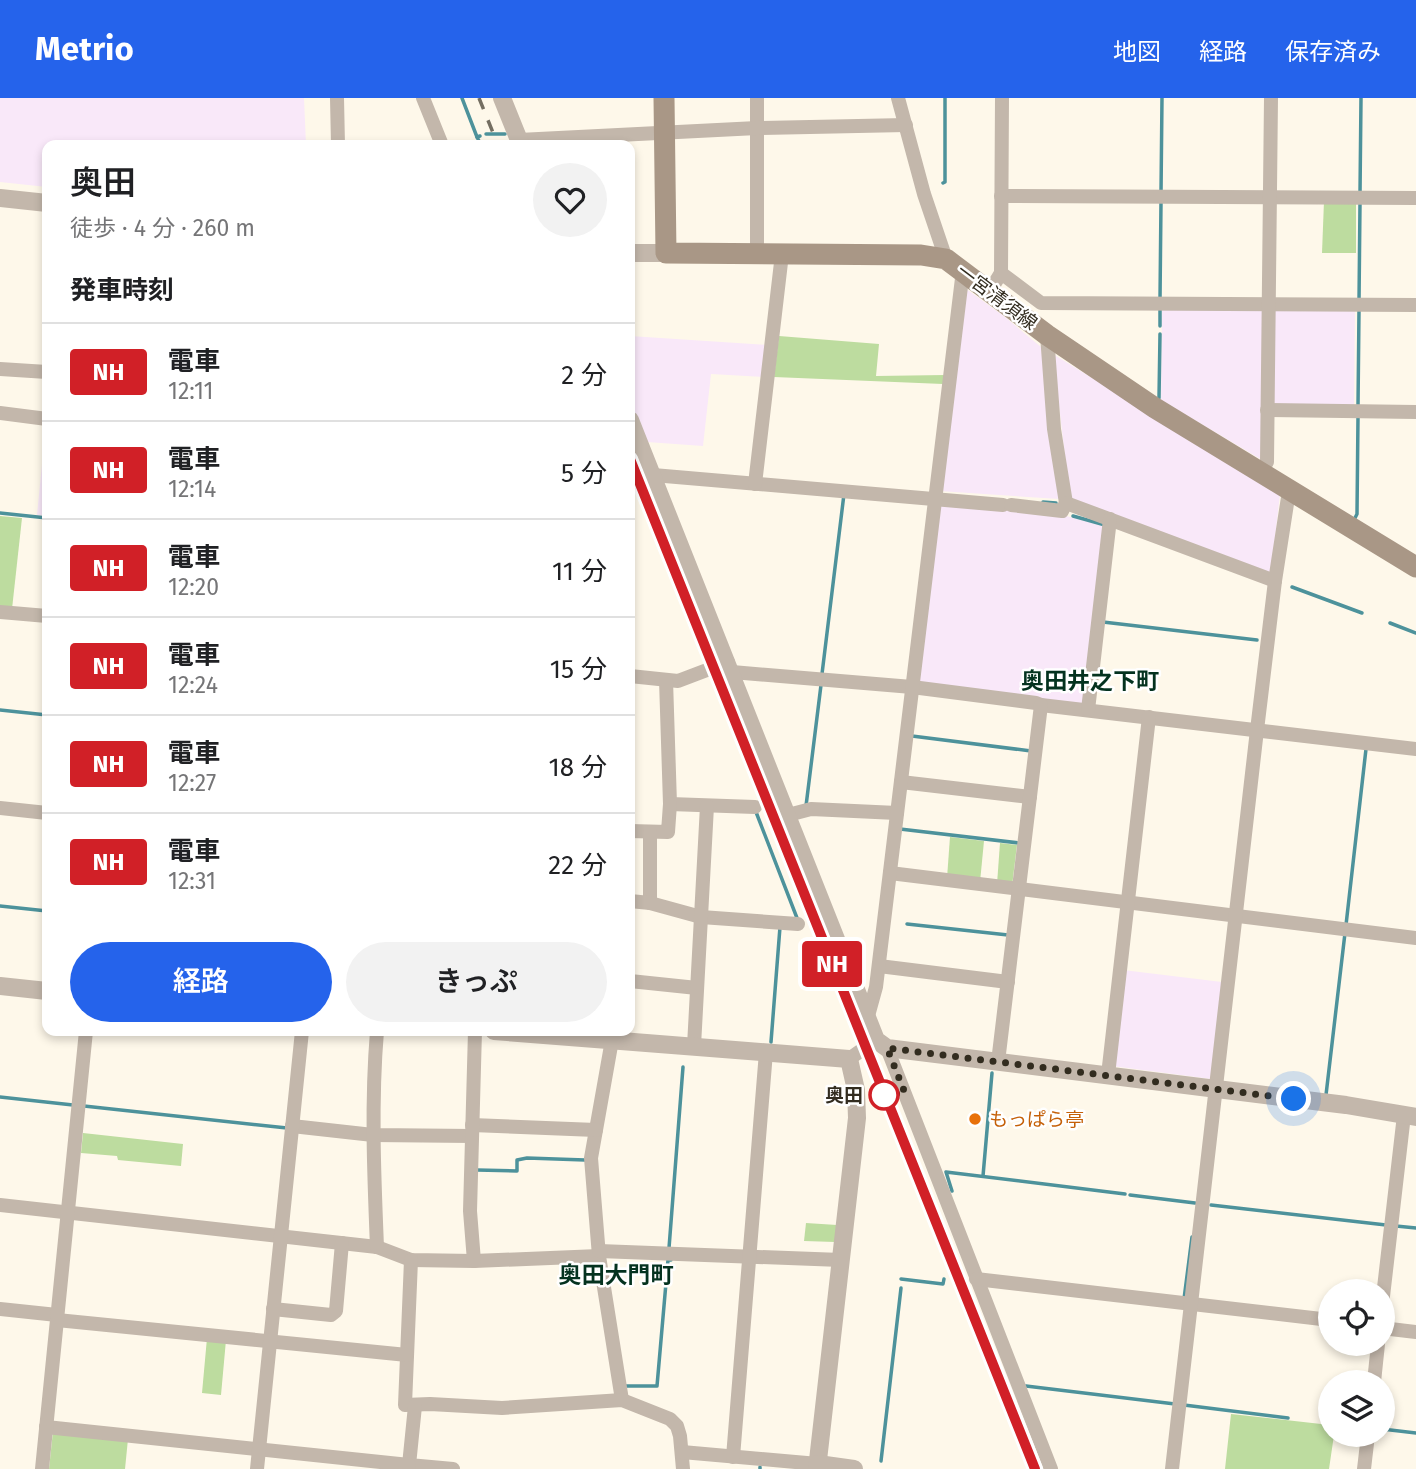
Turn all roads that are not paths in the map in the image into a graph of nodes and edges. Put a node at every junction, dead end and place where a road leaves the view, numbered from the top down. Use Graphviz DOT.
graph roads {
  1 [pos="337,98"];
  2 [pos="423,98"];
  3 [pos="502,98"];
  4 [pos="664,98"];
  5 [pos="757,98"];
  6 [pos="898,98"];
  7 [pos="1002,98"];
  8 [pos="1271,98"];
  9 [pos="906,125"];
  10 [pos="757,128"];
  11 [pos="665,132"];
  12 [pos="338,140"];
  13 [pos="440,140"];
  14 [pos="518,140"];
  15 [pos="559,140"];
  16 [pos="1001,197"];
  17 [pos="1270,197"];
  18 [pos="0,198"];
  19 [pos="1416,198"];
  20 [pos="42,202"];
  21 [pos="635,253"];
  22 [pos="666,253"];
  23 [pos="757,254"];
  24 [pos="782,254"];
  25 [pos="954,264"];
  26 [pos="995,282"];
  27 [pos="1268,304"];
  28 [pos="1416,305"];
  29 [pos="1048,335"];
  30 [pos="0,369"];
  31 [pos="42,372"];
  32 [pos="1268,411"];
  33 [pos="1416,412"];
  34 [pos="0,414"];
  35 [pos="42,418"];
  36 [pos="635,432"];
  37 [pos="1260,472"];
  38 [pos="653,475"];
  39 [pos="755,484"];
  40 [pos="1289,491"];
  41 [pos="935,498"];
  42 [pos="1066,503"];
  43 [pos="1110,519"];
  44 [pos="1416,567"];
  45 [pos="1275,581"];
  46 [pos="0,611"];
  47 [pos="42,616"];
  48 [pos="730,667"];
  49 [pos="635,677"];
  50 [pos="666,680"];
  51 [pos="912,687"];
  52 [pos="1041,705"];
  53 [pos="1088,710"];
  54 [pos="1150,717"];
  55 [pos="1257,730"];
  56 [pos="1416,749"];
  57 [pos="901,782"];
  58 [pos="1030,797"];
  59 [pos="670,804"];
  60 [pos="707,806"];
  61 [pos="755,807"];
  62 [pos="0,808"];
  63 [pos="42,812"];
  64 [pos="897,813"];
  65 [pos="788,815"];
  66 [pos="635,831"];
  67 [pos="650,832"];
  68 [pos="890,873"];
  69 [pos="1020,890"];
  70 [pos="635,902"];
  71 [pos="650,903"];
  72 [pos="1128,904"];
  73 [pos="1235,916"];
  74 [pos="701,917"];
  75 [pos="798,924"];
  76 [pos="1416,939"];
  77 [pos="879,966"];
  78 [pos="635,982"];
  79 [pos="1008,982"];
  80 [pos="0,986"];
  81 [pos="697,988"];
  82 [pos="42,990"];
  83 [pos="868,1016"];
  84 [pos="86,1036"];
  85 [pos="301,1036"];
  86 [pos="377,1036"];
  87 [pos="475,1036"];
  88 [pos="591,1036"];
  89 [pos="610,1037"];
  90 [pos="882,1044"];
  91 [pos="694,1046"];
  92 [pos="766,1052"];
  93 [pos="849,1059"];
  94 [pos="998,1062"];
  95 [pos="1108,1075"];
  96 [pos="1217,1089"];
  97 [pos="1410,1116"];
  98 [pos="292,1126"];
  99 [pos="472,1130"];
  100 [pos="596,1130"];
  101 [pos="373,1135"];
  102 [pos="0,1205"];
  103 [pos="68,1212"];
  104 [pos="281,1236"];
  105 [pos="342,1243"];
  106 [pos="377,1247"];
  107 [pos="599,1253"];
  108 [pos="749,1256"];
  109 [pos="411,1260"];
  110 [pos="841,1260"];
  111 [pos="474,1261"];
  112 [pos="976,1279"];
  113 [pos="1386,1279"];
  114 [pos="1192,1304"];
  115 [pos="0,1309"];
  116 [pos="273,1309"];
  117 [pos="57,1318"];
  118 [pos="1318,1319"];
  119 [pos="1395,1330"];
  120 [pos="1416,1332"];
  121 [pos="270,1342"];
  122 [pos="407,1355"];
  123 [pos="622,1400"];
  124 [pos="415,1406"];
  125 [pos="46,1427"];
  126 [pos="1367,1447"];
  127 [pos="258,1449"];
  128 [pos="682,1452"];
  129 [pos="733,1457"];
  130 [pos="409,1465"];
  131 [pos="817,1467"];
  132 [pos="42,1469"];
  133 [pos="257,1469"];
  134 [pos="451,1469"];
  135 [pos="683,1469"];
  136 [pos="854,1469"];
  137 [pos="1051,1469"];
  138 [pos="1172,1469"];
  139 [pos="1364,1469"];
  1 -- 12 [label="street"];
  2 -- 13 [label="street"];
  3 -- 14 [label="street"];
  4 -- 11 [label="main road"];
  5 -- 10 [label="street"];
  6 -- 9 [label="street"];
  7 -- 16 [label="street"];
  8 -- 17 [label="street"];
  9 -- 10 [label="street"];
  9 -- 25 [label="street"];
  10 -- 11 [label="street"];
  10 -- 23 [label="street"];
  11 -- 15 [label="street"];
  11 -- 22 [label="main road"];
  16 -- 17 [label="street"];
  16 -- 26 [label="street"];
  17 -- 19 [label="street"];
  17 -- 27 [label="street"];
  18 -- 20 [label="street"];
  21 -- 22 [label="street"];
  22 -- 23 [label="main road, 一宮清須線"];
  23 -- 24 [label="main road, 一宮清須線"];
  24 -- 25 [label="main road, 一宮清須線"];
  24 -- 39 [label="street"];
  25 -- 26 [label="main road, 一宮清須線"];
  25 -- 41 [label="street"];
  26 -- 27 [label="street"];
  26 -- 29 [label="main road, 一宮清須線"];
  27 -- 28 [label="street"];
  27 -- 32 [label="street"];
  29 -- 37 [label="main road, 一宮清須線"];
  29 -- 42 [label="street"];
  30 -- 31 [label="street"];
  32 -- 33 [label="street"];
  32 -- 37 [label="street"];
  34 -- 35 [label="street"];
  36 -- 38 [label="street"];
  37 -- 40 [label="main road, 一宮清須線"];
  38 -- 39 [label="street"];
  38 -- 48 [label="street"];
  39 -- 41 [label="street"];
  40 -- 44 [label="main road, 一宮清須線"];
  40 -- 45 [label="street"];
  41 -- 42 [label="street"];
  41 -- 51 [label="street"];
  42 -- 43 [label="street"];
  43 -- 45 [label="street"];
  43 -- 53 [label="street"];
  45 -- 55 [label="street"];
  46 -- 47 [label="street"];
  48 -- 50 [label="street"];
  48 -- 51 [label="street"];
  48 -- 65 [label="street"];
  49 -- 50 [label="street"];
  50 -- 59 [label="street"];
  51 -- 52 [label="street"];
  51 -- 57 [label="street"];
  52 -- 53 [label="street"];
  52 -- 58 [label="street"];
  53 -- 54 [label="street"];
  54 -- 55 [label="street"];
  54 -- 72 [label="street"];
  55 -- 56 [label="street"];
  55 -- 73 [label="street"];
  57 -- 58 [label="street"];
  57 -- 64 [label="street"];
  58 -- 69 [label="street"];
  59 -- 60 [label="street"];
  59 -- 67 [label="street"];
  60 -- 61 [label="street"];
  60 -- 74 [label="street"];
  62 -- 63 [label="street"];
  64 -- 65 [label="street"];
  64 -- 68 [label="street"];
  65 -- 83 [label="street"];
  66 -- 67 [label="street"];
  67 -- 71 [label="street"];
  68 -- 69 [label="street"];
  68 -- 77 [label="street"];
  69 -- 72 [label="street"];
  69 -- 79 [label="street"];
  70 -- 71 [label="street"];
  71 -- 74 [label="street"];
  72 -- 73 [label="street"];
  72 -- 95 [label="street"];
  73 -- 76 [label="street"];
  73 -- 96 [label="street"];
  74 -- 75 [label="street"];
  74 -- 81 [label="street"];
  77 -- 79 [label="street"];
  77 -- 83 [label="street"];
  78 -- 81 [label="street"];
  79 -- 94 [label="street"];
  80 -- 82 [label="street"];
  81 -- 91 [label="street"];
  83 -- 90 [label="street"];
  84 -- 103 [label="street"];
  85 -- 98 [label="street"];
  86 -- 101 [label="street"];
  87 -- 99 [label="street"];
  88 -- 89 [label="street"];
  89 -- 91 [label="street"];
  89 -- 100 [label="street"];
  90 -- 93 [label="street"];
  90 -- 94 [label="street"];
  90 -- 112 [label="street"];
  91 -- 92 [label="street"];
  92 -- 93 [label="street"];
  92 -- 108 [label="street"];
  93 -- 110 [label="street"];
  94 -- 95 [label="street"];
  95 -- 96 [label="street"];
  96 -- 97 [label="street"];
  96 -- 114 [label="street"];
  97 -- 113 [label="street"];
  98 -- 101 [label="street"];
  98 -- 104 [label="street"];
  99 -- 100 [label="street"];
  99 -- 101 [label="street"];
  99 -- 111 [label="street"];
  100 -- 107 [label="street"];
  101 -- 106 [label="street"];
  102 -- 103 [label="street"];
  103 -- 104 [label="street"];
  103 -- 117 [label="street"];
  104 -- 105 [label="street"];
  104 -- 116 [label="street"];
  105 -- 106 [label="street"];
  105 -- 116 [label="street"];
  106 -- 109 [label="street"];
  107 -- 108 [label="street"];
  107 -- 111 [label="street"];
  107 -- 123 [label="street"];
  108 -- 110 [label="street"];
  108 -- 129 [label="street"];
  109 -- 111 [label="street"];
  109 -- 122 [label="street"];
  110 -- 131 [label="street"];
  112 -- 114 [label="street"];
  112 -- 137 [label="street"];
  114 -- 118 [label="street"];
  114 -- 138 [label="street"];
  115 -- 117 [label="street"];
  116 -- 121 [label="street"];
  117 -- 121 [label="street"];
  117 -- 125 [label="street"];
  119 -- 120 [label="street"];
  121 -- 122 [label="street"];
  121 -- 127 [label="street"];
  122 -- 124 [label="street"];
  123 -- 124 [label="street"];
  123 -- 128 [label="street"];
  124 -- 130 [label="street"];
  125 -- 127 [label="street"];
  125 -- 132 [label="street"];
  126 -- 139 [label="street"];
  127 -- 130 [label="street"];
  127 -- 133 [label="street"];
  128 -- 129 [label="street"];
  128 -- 135 [label="street"];
  129 -- 131 [label="street"];
  130 -- 134 [label="street"];
  131 -- 136 [label="street"];
}
